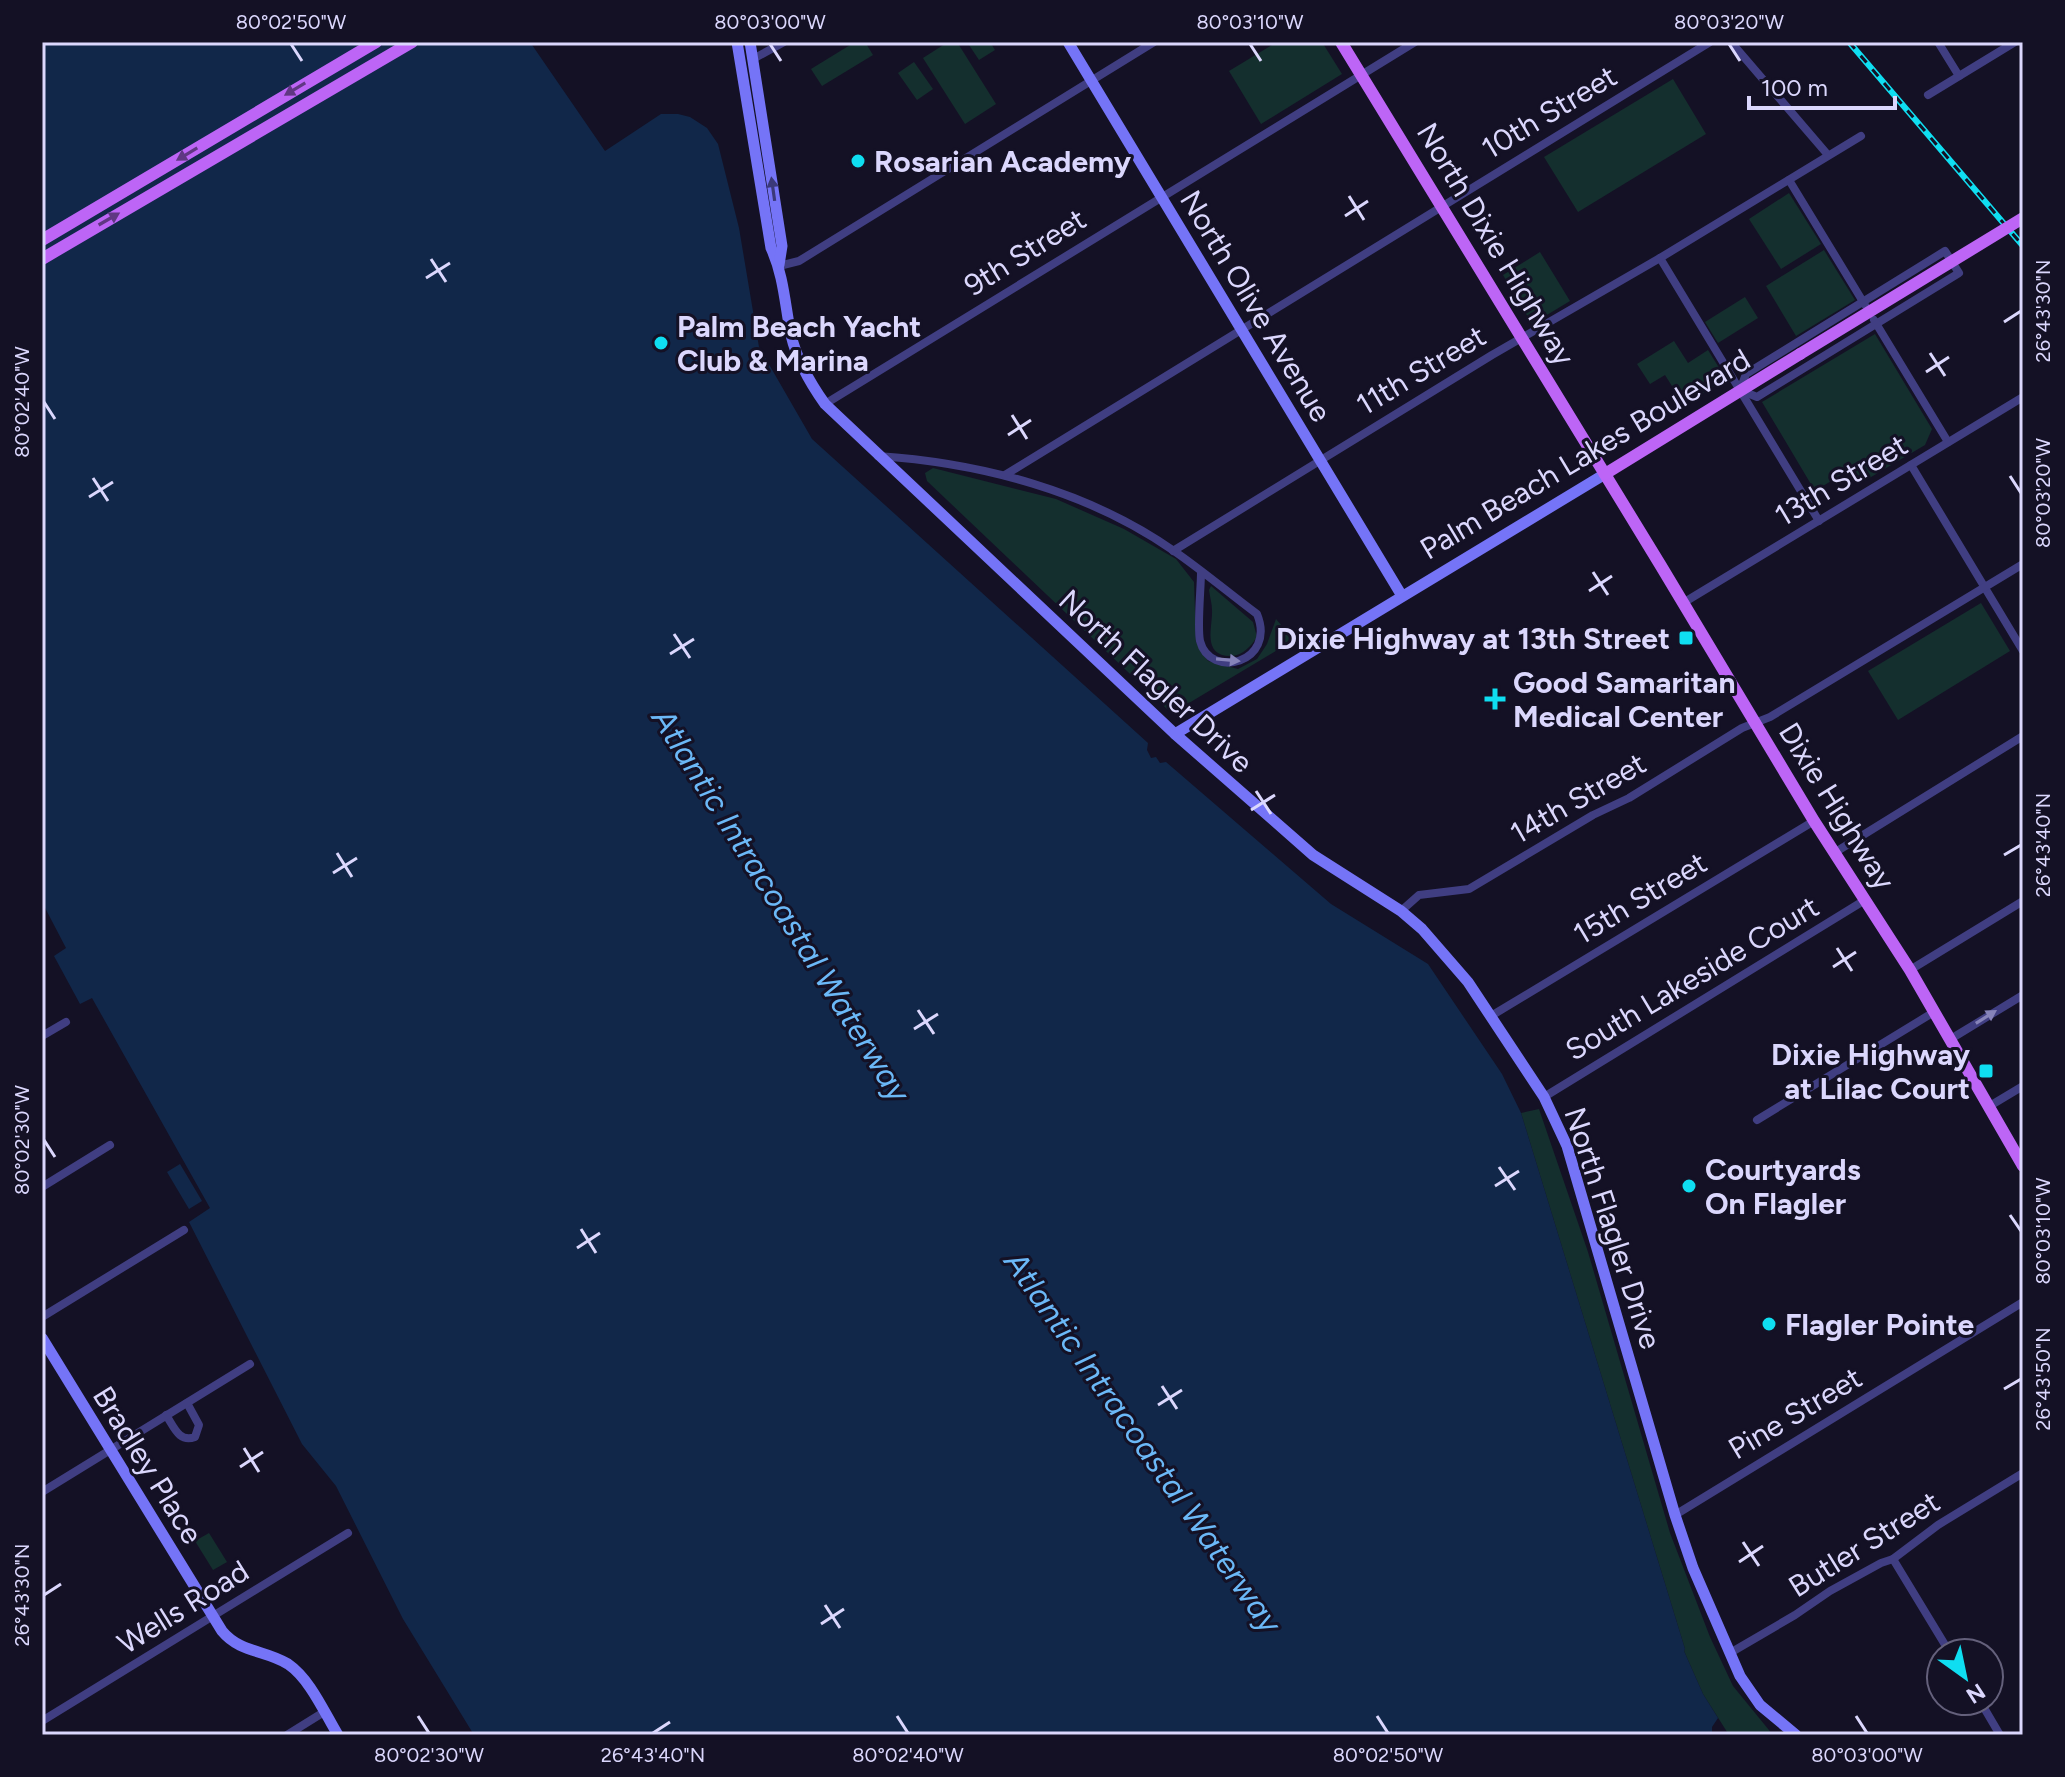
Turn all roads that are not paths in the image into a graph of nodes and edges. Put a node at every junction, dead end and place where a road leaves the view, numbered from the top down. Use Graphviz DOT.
graph roads {
  1 [pos="376,42"];
  2 [pos="412,42"];
  3 [pos="737,42"];
  4 [pos="750,42"];
  5 [pos="784,42"];
  6 [pos="1068,42"];
  7 [pos="1154,42"];
  8 [pos="1341,42"];
  9 [pos="1415,42"];
  10 [pos="1710,42"];
  11 [pos="1731,42"];
  12 [pos="1938,42"];
  13 [pos="2015,42"];
  14 [pos="753,59"];
  15 [pos="1362,75"];
  16 [pos="1959,76"];
  17 [pos="1092,80"];
  18 [pos="1928,95"];
  19 [pos="1861,136"];
  20 [pos="1828,155"];
  21 [pos="1789,180"];
  22 [pos="1161,196"];
  23 [pos="1442,205"];
  24 [pos="2023,218"];
  25 [pos="42,240"];
  26 [pos="1660,258"];
  27 [pos="42,259"];
  28 [pos="779,266"];
  29 [pos="1863,302"];
  30 [pos="1876,323"];
  31 [pos="1242,330"];
  32 [pos="1522,338"];
  33 [pos="1740,390"];
  34 [pos="2023,397"];
  35 [pos="825,404"];
  36 [pos="1948,442"];
  37 [pos="878,456"];
  38 [pos="1320,460"];
  39 [pos="1911,465"];
  40 [pos="1605,474"];
  41 [pos="1005,475"];
  42 [pos="1819,521"];
  43 [pos="1173,551"];
  44 [pos="2023,564"];
  45 [pos="1201,572"];
  46 [pos="1984,587"];
  47 [pos="1402,596"];
  48 [pos="1683,603"];
  49 [pos="2023,651"];
  50 [pos="1754,722"];
  51 [pos="1175,734"];
  52 [pos="2023,736"];
  53 [pos="1814,821"];
  54 [pos="1834,853"];
  55 [pos="1865,900"];
  56 [pos="2023,901"];
  57 [pos="1401,911"];
  58 [pos="1910,970"];
  59 [pos="2023,995"];
  60 [pos="1934,1012"];
  61 [pos="1491,1016"];
  62 [pos="66,1022"];
  63 [pos="42,1036"];
  64 [pos="1949,1040"];
  65 [pos="2023,1086"];
  66 [pos="1544,1097"];
  67 [pos="1988,1107"];
  68 [pos="1757,1120"];
  69 [pos="110,1145"];
  70 [pos="2023,1166"];
  71 [pos="42,1187"];
  72 [pos="184,1230"];
  73 [pos="2023,1302"];
  74 [pos="42,1317"];
  75 [pos="42,1338"];
  76 [pos="250,1364"];
  77 [pos="187,1403"];
  78 [pos="166,1415"];
  79 [pos="110,1450"];
  80 [pos="2023,1473"];
  81 [pos="42,1492"];
  82 [pos="1675,1515"];
  83 [pos="348,1533"];
  84 [pos="1893,1559"];
  85 [pos="213,1617"];
  86 [pos="1940,1637"];
  87 [pos="1730,1653"];
  88 [pos="324,1712"];
  89 [pos="1989,1717"];
  90 [pos="42,1721"];
  91 [pos="287,1735"];
  92 [pos="338,1735"];
  93 [pos="1796,1735"];
  94 [pos="2000,1735"];
  1 -- 25 [label="main road, one-way"];
  27 -- 2 [label="main road, one-way"];
  3 -- 28 [label="street, North Flagler Drive"];
  4 -- 14 [label="street, North Flagler Drive"];
  5 -- 14 [label="street"];
  6 -- 17 [label="street, North Olive Avenue"];
  7 -- 17 [label="street"];
  8 -- 15 [label="main road, North Dixie Highway"];
  9 -- 15 [label="street, 9th Street"];
  10 -- 23 [label="street, 10th Street"];
  11 -- 20 [label="street"];
  12 -- 16 [label="street"];
  13 -- 16 [label="street"];
  28 -- 14 [label="street, North Flagler Drive, one-way"];
  15 -- 22 [label="street, 9th Street"];
  15 -- 23 [label="main road, North Dixie Highway"];
  16 -- 18 [label="street"];
  17 -- 22 [label="street, North Olive Avenue"];
  17 -- 28 [label="street"];
  19 -- 20 [label="street, 11th Street"];
  20 -- 21 [label="street, 11th Street"];
  21 -- 26 [label="street, 11th Street"];
  21 -- 29 [label="street"];
  22 -- 31 [label="street, North Olive Avenue"];
  22 -- 35 [label="street, 9th Street"];
  23 -- 31 [label="street, 10th Street"];
  23 -- 32 [label="main road, North Dixie Highway"];
  24 -- 33 [label="main road, Palm Beach Lakes Boulevard, bridge"];
  26 -- 32 [label="street, 11th Street"];
  26 -- 33 [label="street"];
  28 -- 35 [label="street, North Flagler Drive"];
  29 -- 30 [label="street"];
  29 -- 30 [label="street"];
  29 -- 33 [label="street"];
  30 -- 33 [label="street"];
  30 -- 36 [label="street"];
  31 -- 38 [label="street, North Olive Avenue"];
  31 -- 41 [label="street, 10th Street"];
  32 -- 38 [label="street, 11th Street"];
  32 -- 40 [label="main road, North Dixie Highway"];
  33 -- 40 [label="main road, Palm Beach Lakes Boulevard"];
  33 -- 42 [label="street"];
  34 -- 36 [label="street, 13th Street"];
  35 -- 37 [label="street, North Flagler Drive"];
  36 -- 39 [label="street, 13th Street"];
  37 -- 41 [label="street, North Flagler Drive"];
  37 -- 51 [label="street, North Flagler Drive"];
  38 -- 43 [label="street, 11th Street"];
  38 -- 47 [label="street, North Olive Avenue"];
  39 -- 42 [label="street, 13th Street"];
  39 -- 46 [label="street"];
  40 -- 47 [label="street, Palm Beach Lakes Boulevard"];
  40 -- 48 [label="main road, Dixie Highway"];
  41 -- 43 [label="street, North Flagler Drive"];
  42 -- 48 [label="street, 13th Street"];
  43 -- 45 [label="street, North Flagler Drive"];
  44 -- 46 [label="street, 14th Street"];
  45 -- 45 [label="street, North Flagler Drive, one-way"];
  46 -- 49 [label="street"];
  46 -- 50 [label="street, 14th Street"];
  47 -- 51 [label="street, Palm Beach Lakes Boulevard"];
  48 -- 50 [label="main road, Dixie Highway"];
  50 -- 53 [label="main road, Dixie Highway"];
  50 -- 57 [label="street, 14th Street"];
  51 -- 57 [label="street, North Flagler Drive"];
  52 -- 54 [label="street"];
  53 -- 54 [label="main road, Dixie Highway"];
  53 -- 61 [label="street, 15th Street"];
  54 -- 55 [label="main road, Dixie Highway"];
  55 -- 58 [label="main road, Dixie Highway"];
  55 -- 66 [label="street, South Lakeside Court"];
  56 -- 58 [label="street"];
  57 -- 61 [label="street, North Flagler Drive"];
  58 -- 60 [label="main road, Dixie Highway"];
  64 -- 59 [label="street, one-way"];
  60 -- 64 [label="main road, Dixie Highway"];
  60 -- 68 [label="street"];
  61 -- 66 [label="street, North Flagler Drive"];
  62 -- 63 [label="street"];
  64 -- 67 [label="main road, Dixie Highway"];
  65 -- 67 [label="street"];
  66 -- 82 [label="street, North Flagler Drive"];
  67 -- 70 [label="main road, Dixie Highway"];
  69 -- 71 [label="street"];
  72 -- 74 [label="street"];
  73 -- 82 [label="street, Pine Street"];
  75 -- 79 [label="street, Bradley Place"];
  76 -- 77 [label="street"];
  77 -- 78 [label="street"];
  77 -- 78 [label="street"];
  78 -- 79 [label="street"];
  79 -- 81 [label="street"];
  79 -- 85 [label="street, Bradley Place"];
  80 -- 84 [label="street, Butler Street"];
  82 -- 87 [label="street, North Flagler Drive"];
  83 -- 85 [label="street, Wells Road"];
  84 -- 86 [label="street"];
  84 -- 87 [label="street, Butler Street"];
  85 -- 88 [label="street, Bradley Place"];
  85 -- 90 [label="street, Wells Road"];
  87 -- 93 [label="street, North Flagler Drive"];
  88 -- 91 [label="street"];
  88 -- 92 [label="street, Bradley Place"];
  89 -- 94 [label="street"];
}
